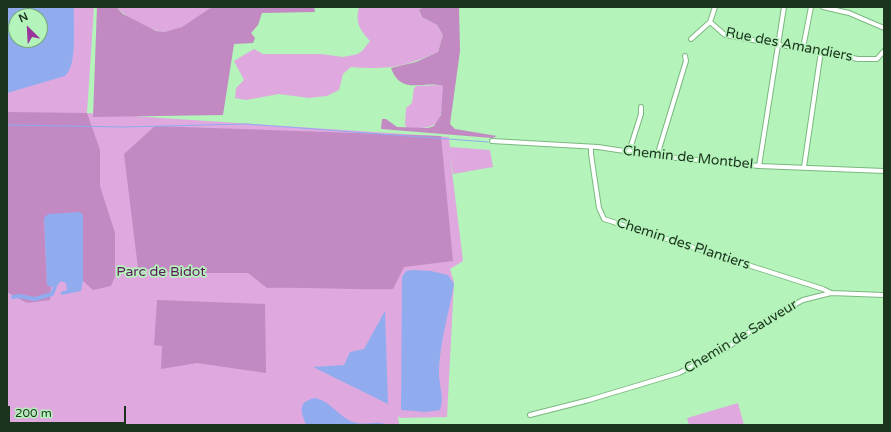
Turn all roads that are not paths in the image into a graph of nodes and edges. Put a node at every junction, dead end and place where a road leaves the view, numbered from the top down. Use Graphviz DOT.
graph roads {
  1 [pos="715,7"];
  2 [pos="784,7"];
  3 [pos="811,7"];
  4 [pos="823,7"];
  5 [pos="710,22"];
  6 [pos="884,28"];
  7 [pos="691,39"];
  8 [pos="778,45"];
  9 [pos="803,48"];
  10 [pos="821,51"];
  11 [pos="884,51"];
  12 [pos="685,56"];
  13 [pos="641,107"];
  14 [pos="492,141"];
  15 [pos="592,148"];
  16 [pos="629,152"];
  17 [pos="657,156"];
  18 [pos="759,166"];
  19 [pos="804,167"];
  20 [pos="884,171"];
  21 [pos="831,293"];
  22 [pos="884,295"];
  23 [pos="530,415"];
  1 -- 5 [label="street, Rue des Amandiers"];
  2 -- 8 [label="street"];
  3 -- 9 [label="street"];
  4 -- 6 [label="street"];
  5 -- 7 [label="street"];
  5 -- 8 [label="street, Rue des Amandiers"];
  8 -- 9 [label="street, Rue des Amandiers"];
  8 -- 18 [label="street"];
  9 -- 10 [label="street, Rue des Amandiers"];
  10 -- 11 [label="street, Rue des Amandiers"];
  10 -- 19 [label="street"];
  12 -- 17 [label="street"];
  13 -- 16 [label="street"];
  14 -- 15 [label="street, Chemin de Montbel"];
  15 -- 16 [label="street, Chemin de Montbel"];
  15 -- 21 [label="street, Chemin des Plantiers"];
  16 -- 17 [label="street, Chemin de Montbel"];
  17 -- 18 [label="street, Chemin de Montbel"];
  18 -- 19 [label="street, Chemin de Montbel"];
  19 -- 20 [label="street, Chemin de Montbel"];
  21 -- 22 [label="street, Chemin de Sauveur"];
  21 -- 23 [label="street, Chemin de Sauveur"];
}
